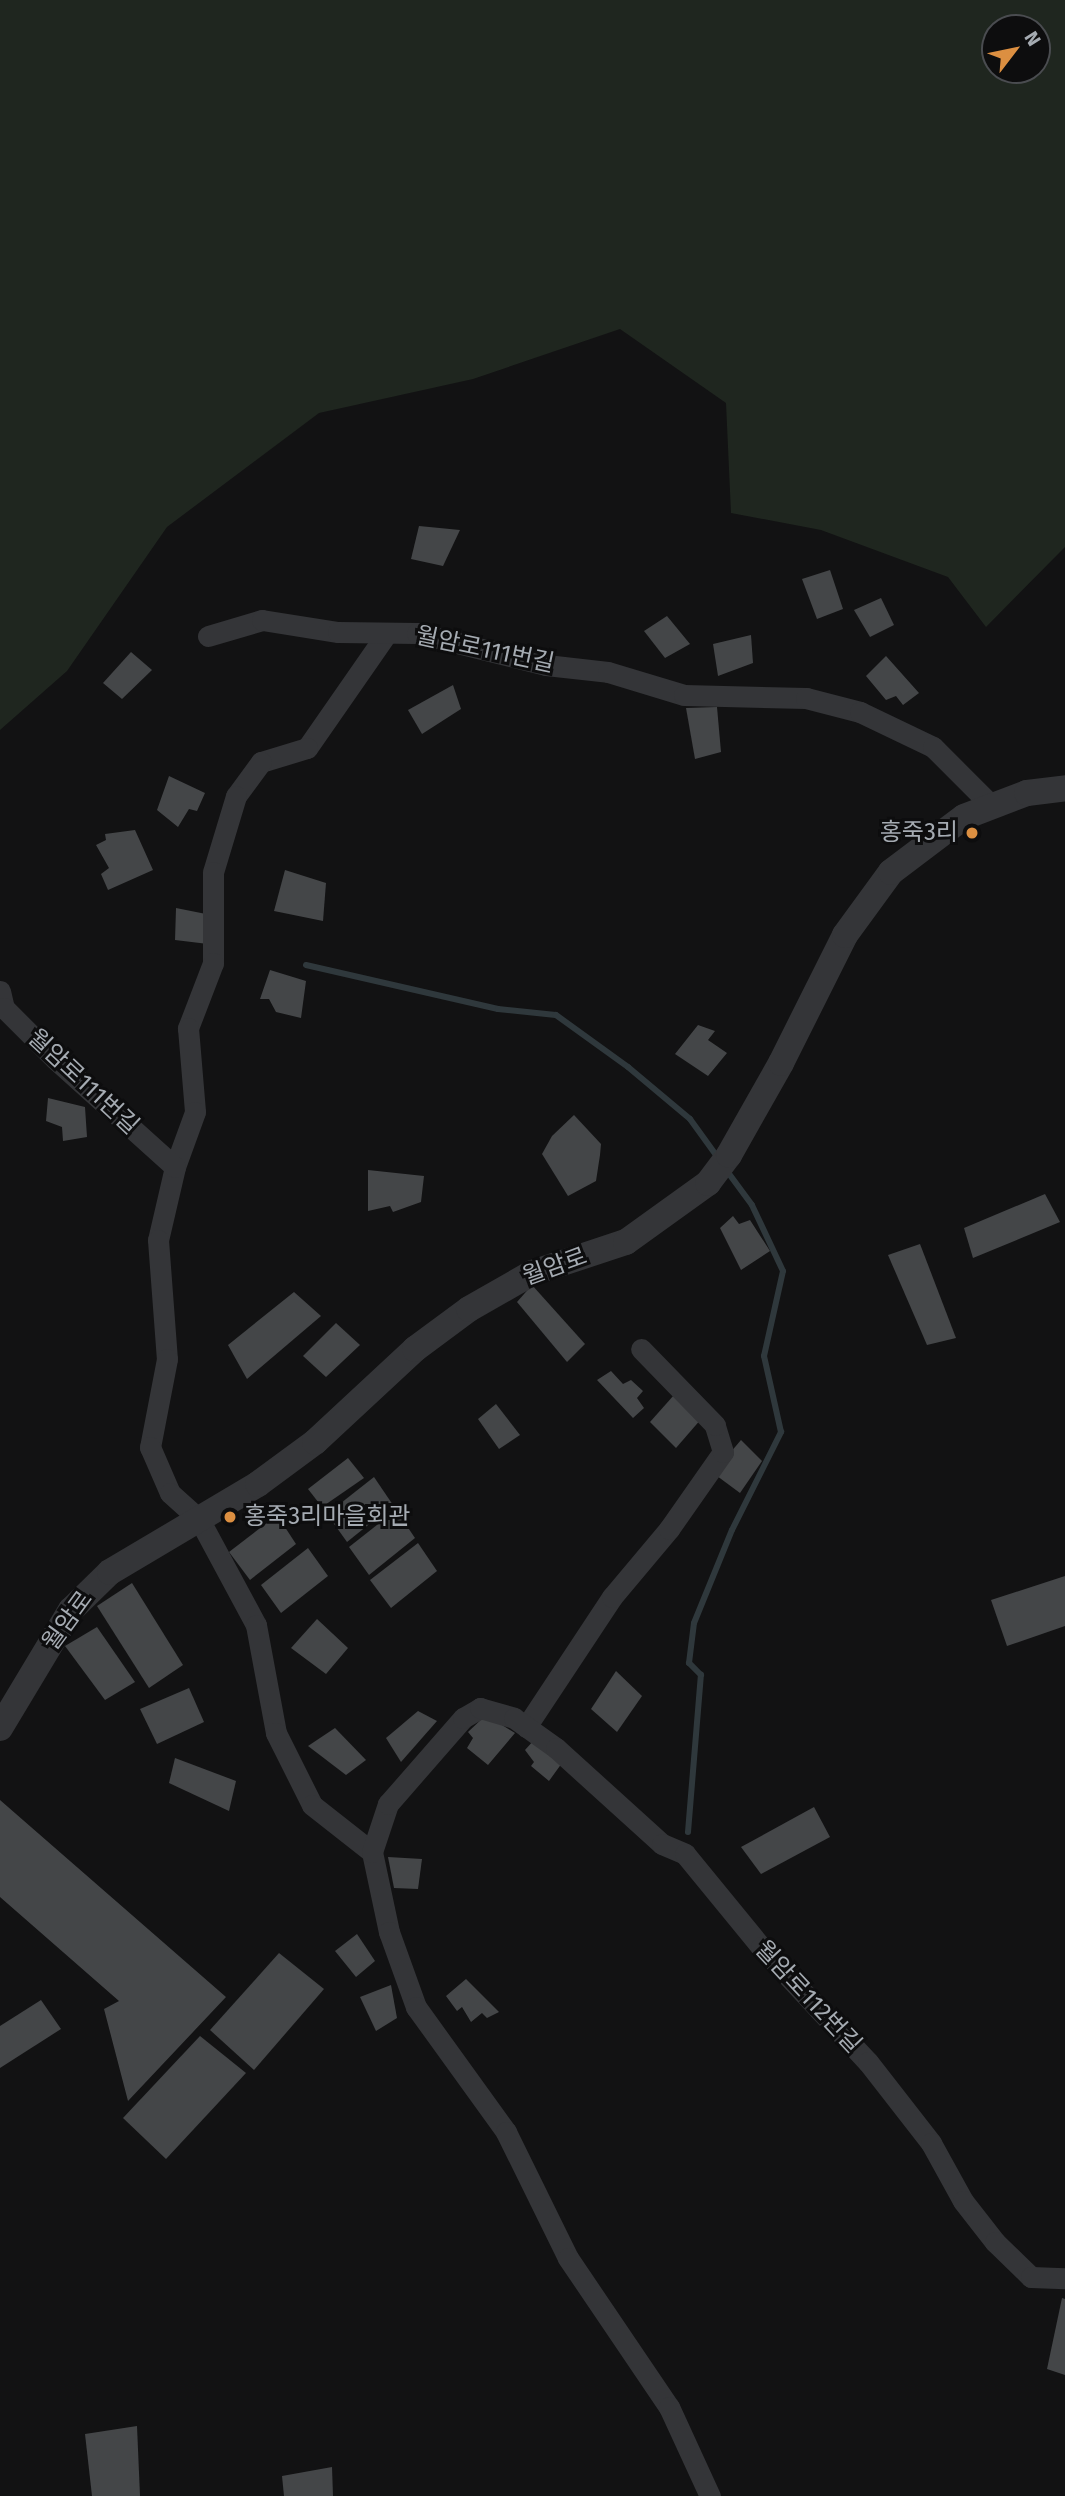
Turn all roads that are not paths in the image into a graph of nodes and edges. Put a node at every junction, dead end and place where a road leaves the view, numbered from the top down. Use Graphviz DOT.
graph roads {
  1 [pos="387,633"];
  2 [pos="208,636"];
  3 [pos="1065,788"];
  4 [pos="991,805"];
  5 [pos="0,991"];
  6 [pos="175,1167"];
  7 [pos="641,1349"];
  8 [pos="199,1519"];
  9 [pos="526,1727"];
  10 [pos="0,1728"];
  11 [pos="372,1852"];
  12 [pos="1065,2278"];
  13 [pos="710,2496"];
  1 -- 2 [label="street"];
  1 -- 4 [label="street, 월암로111번길"];
  1 -- 6 [label="street, 월암로111번길"];
  3 -- 4 [label="street, 월암로"];
  4 -- 8 [label="street, 월암로"];
  5 -- 6 [label="street, 월암로111번길"];
  6 -- 8 [label="street, 월암로111번길"];
  7 -- 9 [label="street"];
  8 -- 10 [label="street, 월암로"];
  8 -- 11 [label="street"];
  9 -- 11 [label="street, 월암로112번길"];
  9 -- 12 [label="street, 월암로112번길"];
  11 -- 13 [label="street"];
}
